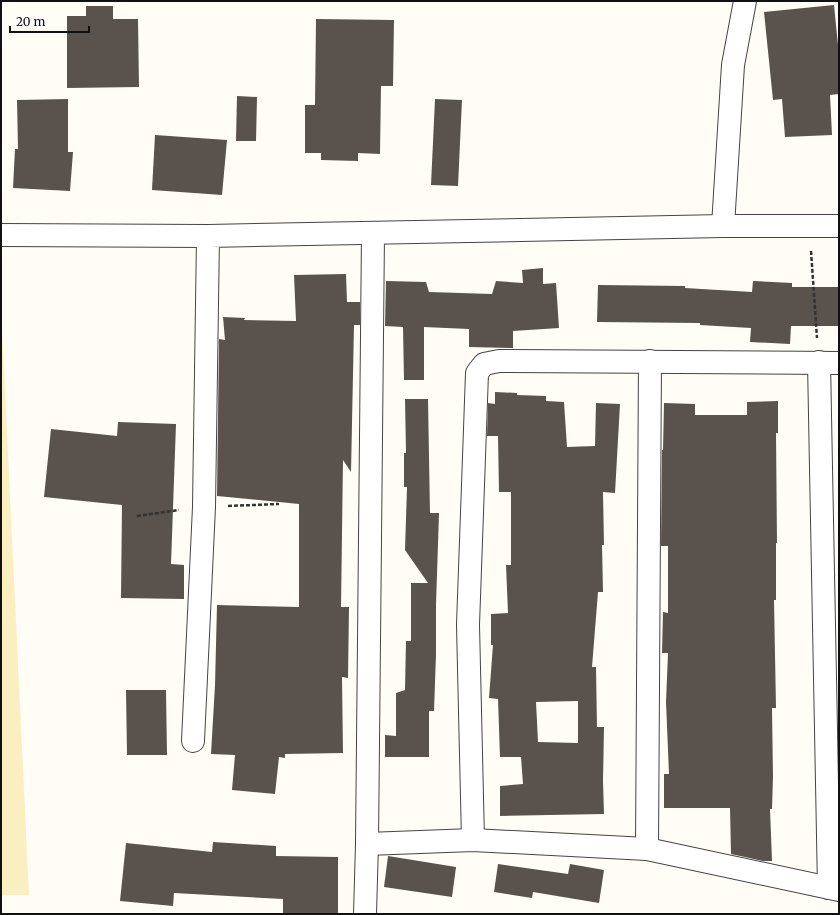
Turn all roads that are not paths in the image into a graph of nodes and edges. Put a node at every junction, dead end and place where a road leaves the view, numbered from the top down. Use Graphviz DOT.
graph roads {
  1 [pos="744,1"];
  2 [pos="723,226"];
  3 [pos="839,226"];
  4 [pos="373,233"];
  5 [pos="1,235"];
  6 [pos="208,236"];
  7 [pos="650,361"];
  8 [pos="829,363"];
  9 [pos="194,741"];
  10 [pos="473,840"];
  11 [pos="367,844"];
  12 [pos="646,849"];
  13 [pos="834,889"];
  14 [pos="365,914"];
  1 -- 2 [label="street"];
  2 -- 3 [label="street"];
  2 -- 4 [label="street"];
  4 -- 6 [label="street"];
  4 -- 11 [label="street"];
  5 -- 6 [label="street"];
  6 -- 9 [label="street"];
  7 -- 8 [label="street"];
  7 -- 10 [label="street"];
  7 -- 12 [label="street"];
  8 -- 13 [label="street"];
  10 -- 11 [label="street"];
  10 -- 12 [label="street"];
  11 -- 14 [label="street"];
  12 -- 13 [label="street"];
}
